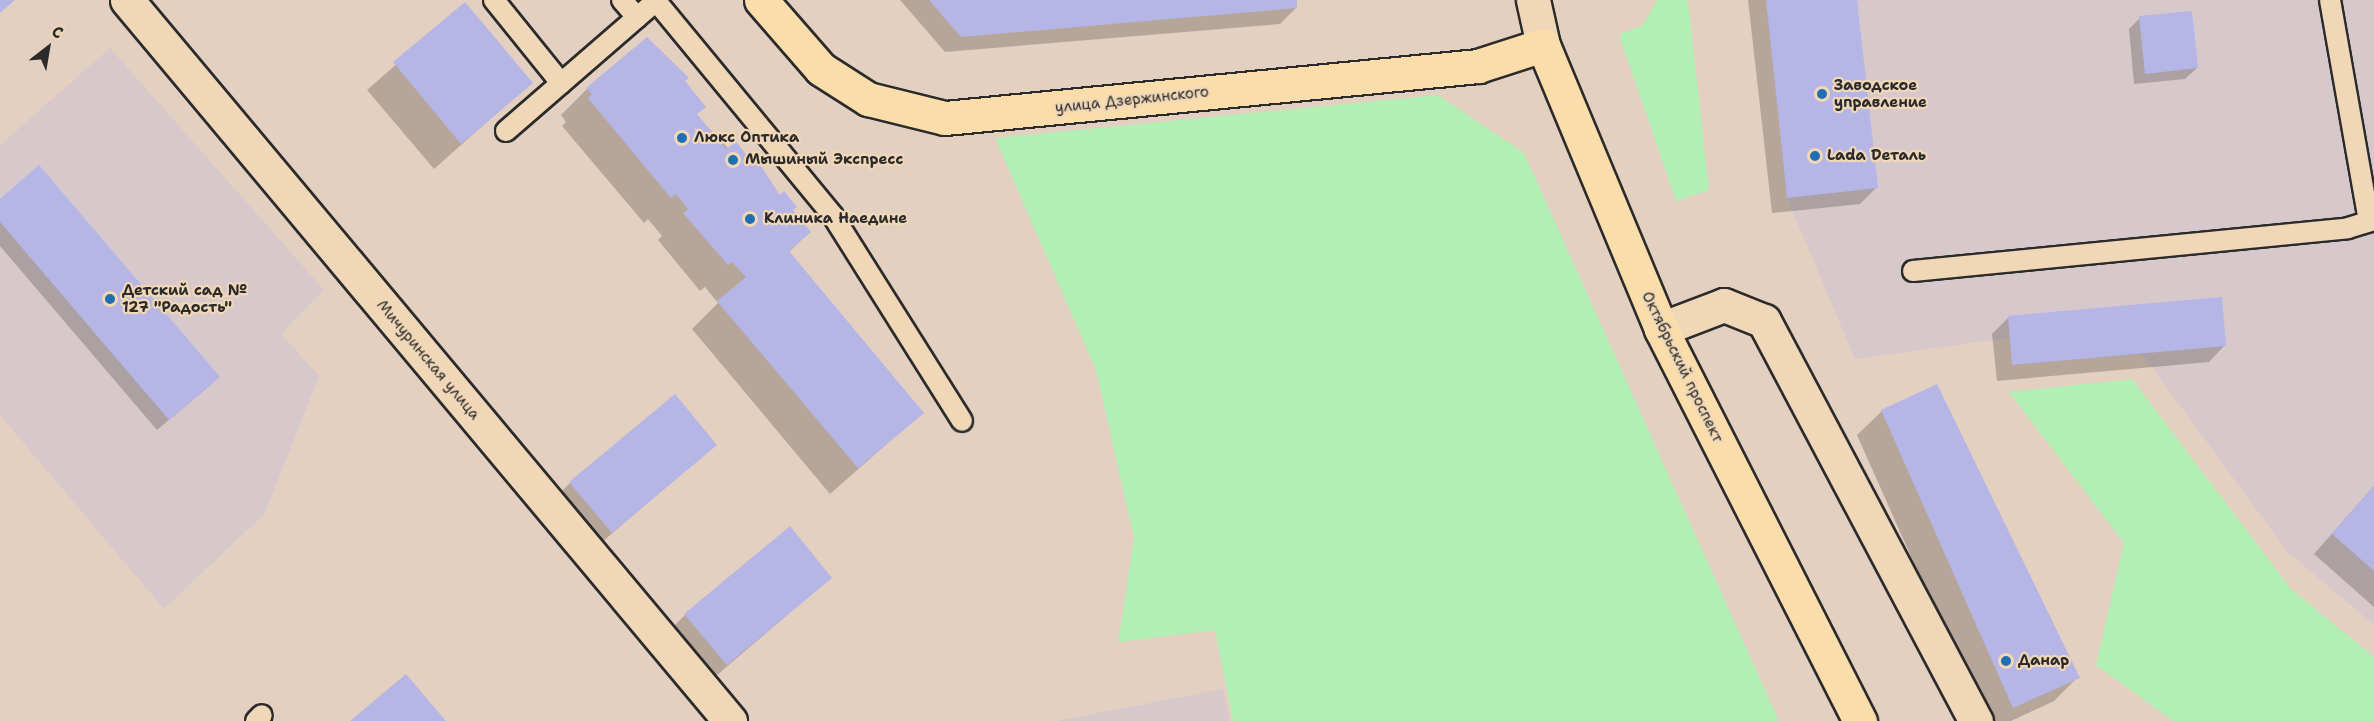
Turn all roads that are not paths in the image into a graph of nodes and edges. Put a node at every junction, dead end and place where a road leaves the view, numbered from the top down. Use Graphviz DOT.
graph roads {
  1 [pos="127,0"];
  2 [pos="494,0"];
  3 [pos="622,0"];
  4 [pos="656,0"];
  5 [pos="761,0"];
  6 [pos="1533,0"];
  7 [pos="2330,0"];
  8 [pos="637,18"];
  9 [pos="1543,45"];
  10 [pos="561,83"];
  11 [pos="506,131"];
  12 [pos="2372,221"];
  13 [pos="1913,271"];
  14 [pos="1661,328"];
  15 [pos="962,421"];
  16 [pos="730,721"];
  17 [pos="1860,721"];
  18 [pos="1976,721"];
  1 -- 16 [label="street, Мичуринская улица"];
  2 -- 10 [label="lane"];
  3 -- 8 [label="lane"];
  4 -- 8 [label="lane"];
  4 -- 15 [label="lane"];
  5 -- 9 [label="main road, улица Дзержинского"];
  6 -- 9 [label="street, Октябрьский проспект"];
  7 -- 12 [label="lane"];
  8 -- 10 [label="lane"];
  9 -- 14 [label="main road, Октябрьский проспект"];
  10 -- 11 [label="lane"];
  12 -- 13 [label="lane"];
  14 -- 17 [label="main road, Октябрьский проспект"];
  14 -- 18 [label="street"];
}
